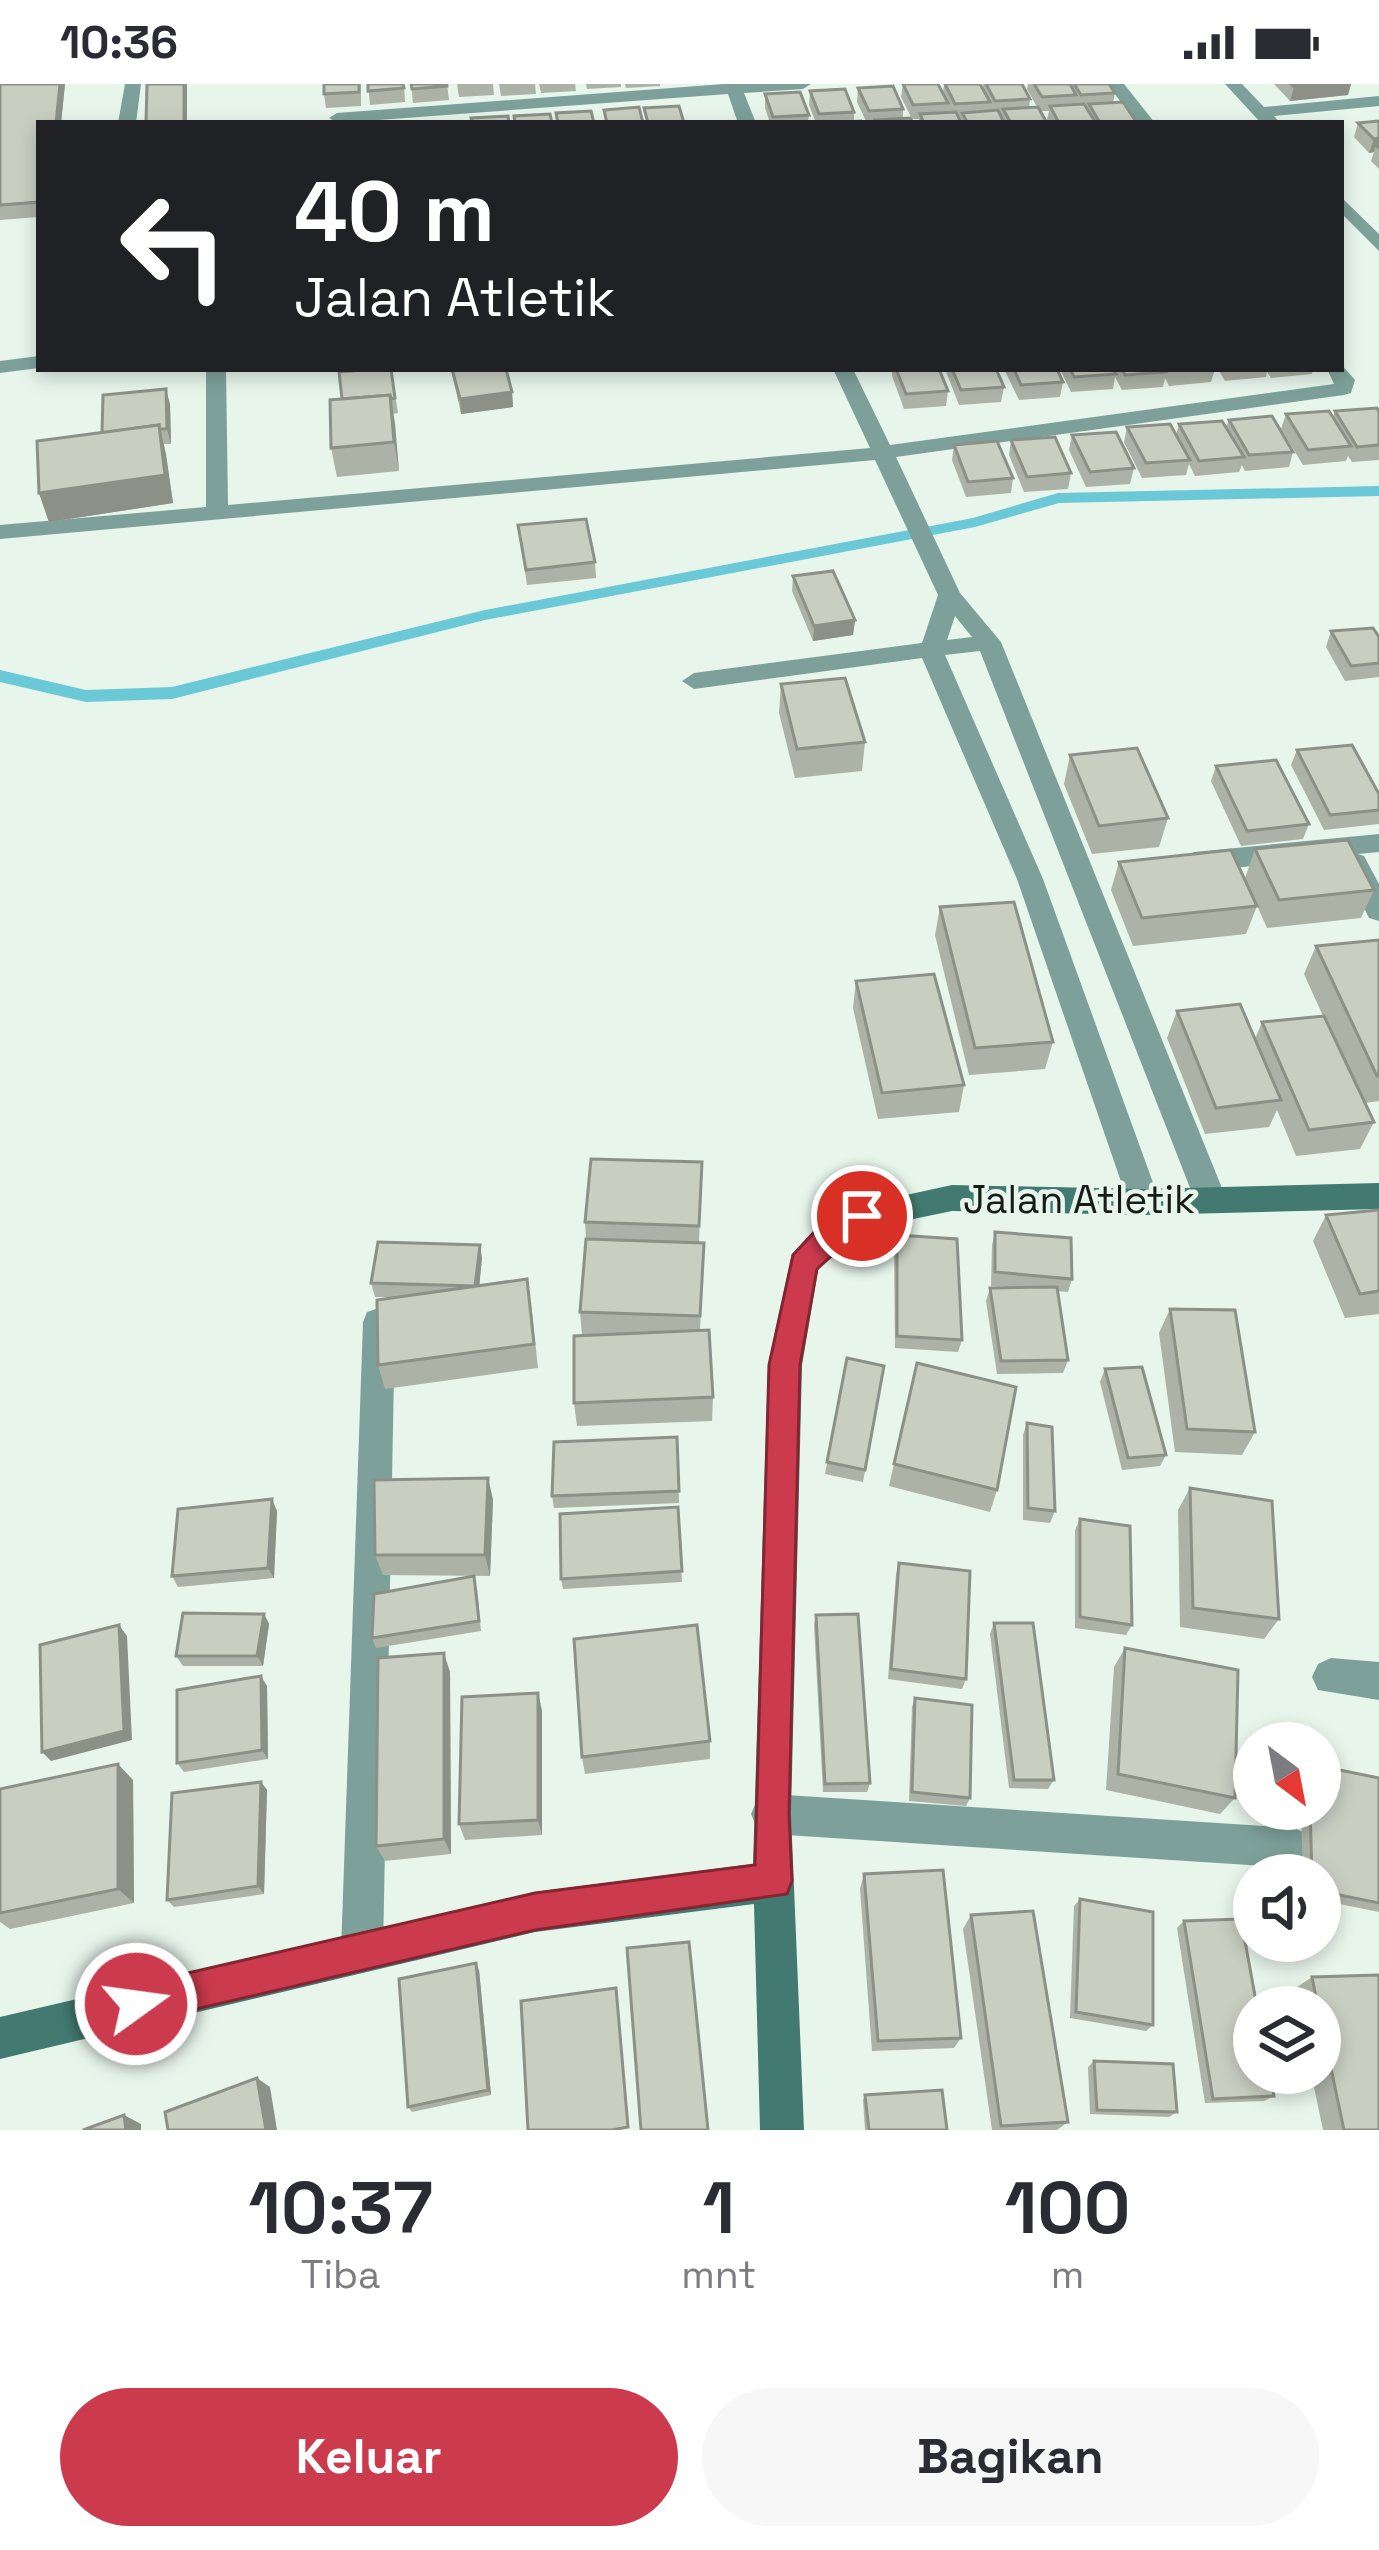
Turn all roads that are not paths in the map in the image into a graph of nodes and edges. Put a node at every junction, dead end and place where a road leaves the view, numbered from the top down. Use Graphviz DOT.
graph roads {
  1 [pos="133,84"];
  2 [pos="803,84"];
  3 [pos="1115,84"];
  4 [pos="1233,84"];
  5 [pos="1369,84"];
  6 [pos="733,87"];
  7 [pos="1379,97"];
  8 [pos="1266,117"];
  9 [pos="337,118"];
  10 [pos="127,120"];
  11 [pos="747,120"];
  12 [pos="1143,120"];
  13 [pos="1344,205"];
  14 [pos="1379,245"];
  15 [pos="36,362"];
  16 [pos="0,367"];
  17 [pos="216,372"];
  18 [pos="844,372"];
  19 [pos="1339,372"];
  20 [pos="880,453"];
  21 [pos="217,508"];
  22 [pos="0,532"];
  23 [pos="950,595"];
  24 [pos="989,642"];
  25 [pos="931,651"];
  26 [pos="694,681"];
  27 [pos="1379,843"];
  28 [pos="1347,847"];
  29 [pos="1171,864"];
  30 [pos="1379,911"];
  31 [pos="1379,1196"];
  32 [pos="1210,1198"];
  33 [pos="1144,1202"];
  34 [pos="380,1304"];
  35 [pos="1331,1676"];
  36 [pos="1379,1682"];
  37 [pos="771,1814"];
  38 [pos="1294,1847"];
  39 [pos="774,1881"];
  40 [pos="362,1952"];
  41 [pos="0,2038"];
  42 [pos="782,2130"];
  1 -- 10 [label="street"];
  2 -- 6 [label="street"];
  3 -- 12 [label="street"];
  4 -- 8 [label="street"];
  5 -- 7 [label="street"];
  6 -- 9 [label="street"];
  6 -- 11 [label="street"];
  7 -- 8 [label="street"];
  13 -- 14 [label="street"];
  15 -- 16 [label="street"];
  17 -- 21 [label="street"];
  18 -- 20 [label="street"];
  19 -- 20 [label="street"];
  20 -- 21 [label="street"];
  20 -- 23 [label="street"];
  21 -- 22 [label="street"];
  23 -- 24 [label="street"];
  23 -- 25 [label="street"];
  24 -- 25 [label="street"];
  24 -- 32 [label="street"];
  25 -- 26 [label="street"];
  25 -- 33 [label="street"];
  27 -- 28 [label="street"];
  28 -- 29 [label="street"];
  28 -- 30 [label="street"];
  31 -- 32 [label="street, Jalan Atletik"];
  32 -- 33 [label="street, Jalan Atletik"];
  33 -- 37 [label="street, Jalan Atletik"];
  34 -- 40 [label="street"];
  35 -- 36 [label="street"];
  37 -- 38 [label="street"];
  37 -- 39 [label="street, Jalan Atletik"];
  39 -- 40 [label="street"];
  39 -- 42 [label="street, Jalan Atletik"];
  40 -- 41 [label="street"];
}
